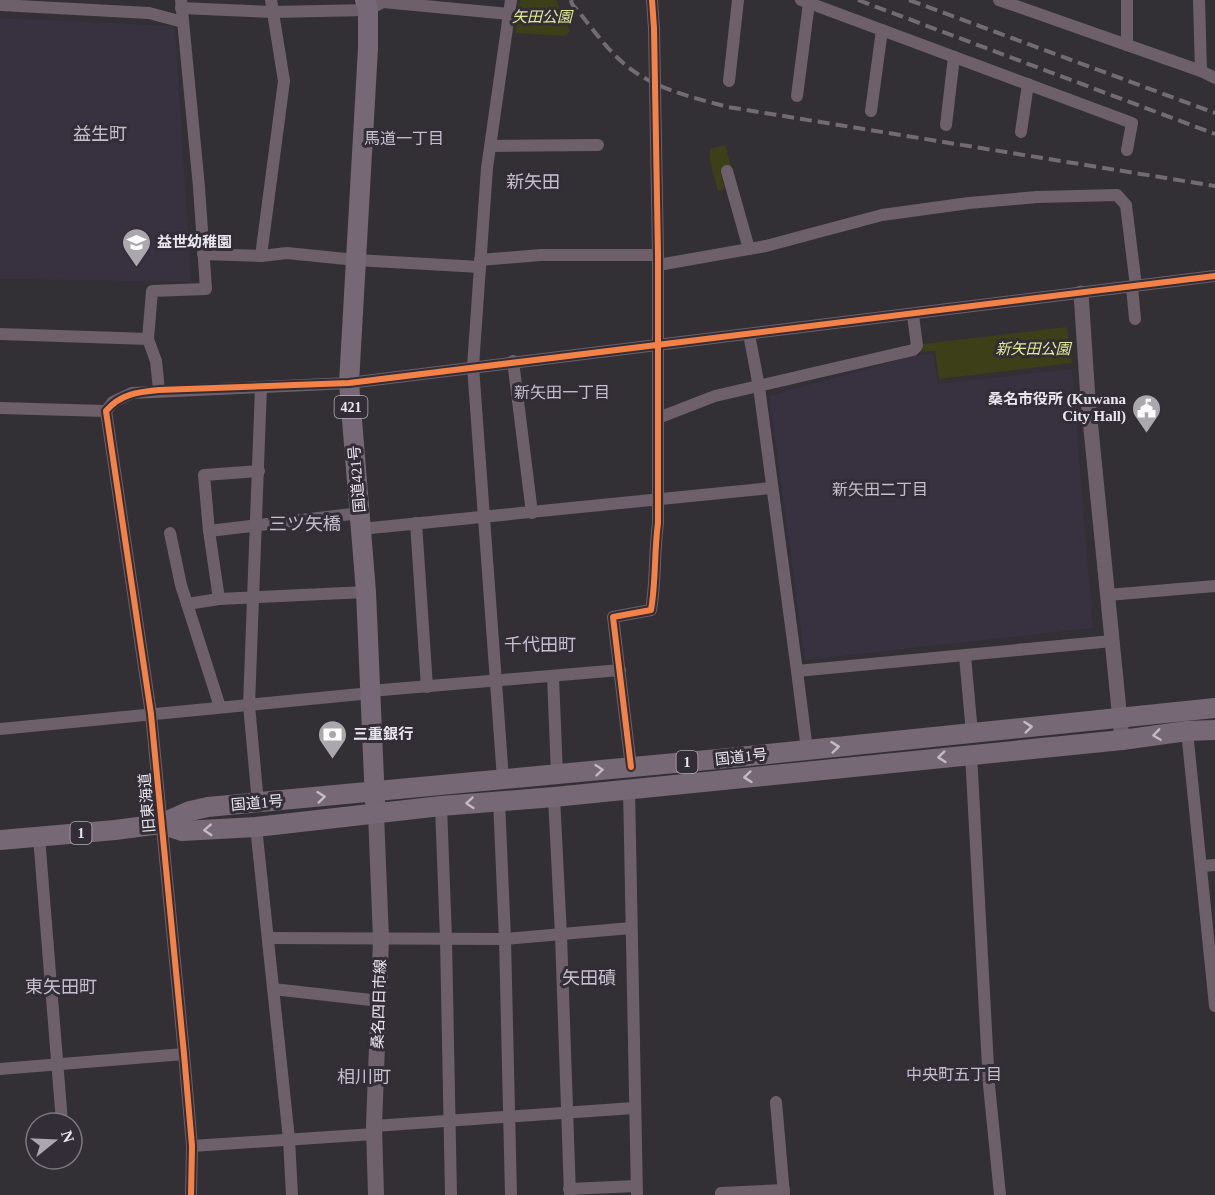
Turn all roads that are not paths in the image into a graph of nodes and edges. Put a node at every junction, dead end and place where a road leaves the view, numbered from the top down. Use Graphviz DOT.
graph roads {
  1 [pos="511,0"];
  2 [pos="652,0"];
  3 [pos="738,0"];
  4 [pos="999,0"];
  5 [pos="1127,0"];
  6 [pos="1199,0"];
  7 [pos="805,1"];
  8 [pos="367,3"];
  9 [pos="181,4"];
  10 [pos="0,5"];
  11 [pos="272,6"];
  12 [pos="509,14"];
  13 [pos="183,22"];
  14 [pos="882,30"];
  15 [pos="1128,45"];
  16 [pos="954,57"];
  17 [pos="1201,71"];
  18 [pos="1215,78"];
  19 [pos="729,81"];
  20 [pos="1028,84"];
  21 [pos="797,96"];
  22 [pos="871,111"];
  23 [pos="946,125"];
  24 [pos="1021,132"];
  25 [pos="491,146"];
  26 [pos="598,146"];
  27 [pos="1127,150"];
  28 [pos="727,171"];
  29 [pos="749,249"];
  30 [pos="203,254"];
  31 [pos="261,256"];
  32 [pos="356,260"];
  33 [pos="658,260"];
  34 [pos="480,263"];
  35 [pos="1215,276"];
  36 [pos="1134,286"];
  37 [pos="1081,293"];
  38 [pos="913,315"];
  39 [pos="1135,319"];
  40 [pos="0,334"];
  41 [pos="749,334"];
  42 [pos="148,339"];
  43 [pos="658,344"];
  44 [pos="513,362"];
  45 [pos="473,366"];
  46 [pos="349,383"];
  47 [pos="261,387"];
  48 [pos="759,387"];
  49 [pos="159,390"];
  50 [pos="0,408"];
  51 [pos="106,411"];
  52 [pos="658,418"];
  53 [pos="259,471"];
  54 [pos="771,488"];
  55 [pos="658,500"];
  56 [pos="532,513"];
  57 [pos="484,517"];
  58 [pos="360,521"];
  59 [pos="416,524"];
  60 [pos="256,526"];
  61 [pos="209,531"];
  62 [pos="170,533"];
  63 [pos="1215,586"];
  64 [pos="366,592"];
  65 [pos="1107,595"];
  66 [pos="254,596"];
  67 [pos="219,599"];
  68 [pos="187,604"];
  69 [pos="1112,641"];
  70 [pos="965,656"];
  71 [pos="620,670"];
  72 [pos="797,671"];
  73 [pos="553,677"];
  74 [pos="495,681"];
  75 [pos="427,687"];
  76 [pos="370,692"];
  77 [pos="249,705"];
  78 [pos="220,707"];
  79 [pos="1215,708"];
  80 [pos="151,714"];
  81 [pos="1120,718"];
  82 [pos="0,729"];
  83 [pos="1215,730"];
  84 [pos="1187,731"];
  85 [pos="972,733"];
  86 [pos="1122,740"];
  87 [pos="807,750"];
  88 [pos="971,754"];
  89 [pos="631,767"];
  90 [pos="557,774"];
  91 [pos="503,779"];
  92 [pos="629,789"];
  93 [pos="375,792"];
  94 [pos="554,797"];
  95 [pos="499,800"];
  96 [pos="258,803"];
  97 [pos="441,806"];
  98 [pos="376,814"];
  99 [pos="161,824"];
  100 [pos="256,828"];
  101 [pos="39,837"];
  102 [pos="0,840"];
  103 [pos="1215,865"];
  104 [pos="1202,866"];
  105 [pos="631,928"];
  106 [pos="561,935"];
  107 [pos="268,938"];
  108 [pos="381,939"];
  109 [pos="446,939"];
  110 [pos="505,939"];
  111 [pos="273,988"];
  112 [pos="380,1001"];
  113 [pos="1215,1006"];
  114 [pos="184,1054"];
  115 [pos="57,1064"];
  116 [pos="0,1069"];
  117 [pos="776,1102"];
  118 [pos="634,1108"];
  119 [pos="61,1111"];
  120 [pos="566,1112"];
  121 [pos="510,1116"];
  122 [pos="451,1120"];
  123 [pos="374,1130"];
  124 [pos="290,1139"];
  125 [pos="192,1146"];
  126 [pos="637,1190"];
  127 [pos="569,1192"];
  128 [pos="784,1192"];
  129 [pos="191,1195"];
  130 [pos="292,1195"];
  131 [pos="376,1195"];
  132 [pos="451,1195"];
  133 [pos="512,1195"];
  134 [pos="721,1195"];
  135 [pos="1000,1195"];
  1 -- 12 [label="street"];
  2 -- 33 [label="street"];
  3 -- 19 [label="street"];
  4 -- 15 [label="street"];
  5 -- 15 [label="street"];
  6 -- 17 [label="street"];
  7 -- 14 [label="street"];
  7 -- 21 [label="street"];
  8 -- 11 [label="street"];
  8 -- 12 [label="street"];
  8 -- 32 [label="highway, 国道421号 / 421"];
  9 -- 11 [label="street"];
  9 -- 13 [label="street"];
  10 -- 13 [label="street"];
  11 -- 31 [label="street"];
  12 -- 25 [label="street"];
  13 -- 30 [label="street"];
  14 -- 16 [label="street"];
  14 -- 22 [label="street"];
  15 -- 17 [label="street"];
  16 -- 20 [label="street"];
  16 -- 23 [label="street"];
  17 -- 18 [label="street"];
  20 -- 24 [label="street"];
  20 -- 27 [label="street"];
  25 -- 26 [label="street"];
  25 -- 34 [label="street"];
  28 -- 29 [label="street"];
  29 -- 33 [label="street"];
  29 -- 36 [label="street"];
  30 -- 31 [label="street"];
  30 -- 42 [label="street"];
  31 -- 32 [label="street"];
  32 -- 34 [label="street"];
  32 -- 46 [label="highway, 国道421号 / 421"];
  33 -- 34 [label="street"];
  33 -- 43 [label="street"];
  34 -- 45 [label="street"];
  35 -- 36 [label="street"];
  36 -- 37 [label="street"];
  36 -- 39 [label="street"];
  37 -- 38 [label="street"];
  37 -- 65 [label="street"];
  38 -- 41 [label="street"];
  38 -- 48 [label="street"];
  40 -- 42 [label="street"];
  41 -- 43 [label="street"];
  41 -- 48 [label="street"];
  42 -- 49 [label="street"];
  43 -- 44 [label="street"];
  43 -- 52 [label="street"];
  44 -- 45 [label="street"];
  44 -- 56 [label="street"];
  45 -- 46 [label="street"];
  45 -- 57 [label="street"];
  46 -- 47 [label="street"];
  46 -- 58 [label="highway, 国道421号 / 421"];
  47 -- 49 [label="street"];
  47 -- 53 [label="street"];
  48 -- 52 [label="street"];
  48 -- 54 [label="street"];
  49 -- 51 [label="street"];
  50 -- 51 [label="street"];
  51 -- 80 [label="street, 旧東海道"];
  52 -- 55 [label="street"];
  53 -- 60 [label="street"];
  53 -- 61 [label="street"];
  54 -- 55 [label="street"];
  54 -- 72 [label="street"];
  55 -- 56 [label="street"];
  55 -- 71 [label="street"];
  56 -- 57 [label="street"];
  57 -- 59 [label="street"];
  57 -- 74 [label="street"];
  58 -- 59 [label="street"];
  58 -- 60 [label="street"];
  58 -- 64 [label="highway, 国道421号 / 421"];
  59 -- 75 [label="street"];
  60 -- 61 [label="street"];
  60 -- 66 [label="street"];
  61 -- 67 [label="street"];
  62 -- 68 [label="street"];
  63 -- 65 [label="street"];
  64 -- 66 [label="street"];
  64 -- 76 [label="highway, 国道421号 / 421"];
  65 -- 69 [label="street"];
  66 -- 67 [label="street"];
  66 -- 77 [label="street"];
  67 -- 68 [label="street"];
  68 -- 78 [label="street"];
  69 -- 70 [label="street"];
  69 -- 81 [label="street"];
  70 -- 72 [label="street"];
  70 -- 85 [label="street"];
  71 -- 73 [label="street"];
  71 -- 89 [label="street"];
  72 -- 87 [label="street"];
  73 -- 74 [label="street"];
  73 -- 90 [label="street"];
  74 -- 75 [label="street"];
  74 -- 91 [label="street"];
  75 -- 76 [label="street"];
  76 -- 77 [label="street"];
  76 -- 93 [label="highway, 国道421号 / 421"];
  77 -- 78 [label="street"];
  77 -- 96 [label="street"];
  78 -- 80 [label="street"];
  79 -- 81 [label="highway, 国道1号 / 1"];
  80 -- 82 [label="street"];
  80 -- 99 [label="street, 旧東海道"];
  85 -- 81 [label="highway, 国道1号 / 1, one-way"];
  81 -- 86 [label="street"];
  83 -- 84 [label="highway, 国道1号 / 1"];
  84 -- 86 [label="highway, 国道1号 / 1, one-way"];
  84 -- 104 [label="street"];
  87 -- 85 [label="highway, 国道1号 / 1, one-way"];
  86 -- 88 [label="highway, 国道1号 / 1"];
  87 -- 89 [label="highway, 国道1号 / 1"];
  88 -- 92 [label="highway, 国道1号 / 1, one-way"];
  88 -- 135 [label="street"];
  90 -- 89 [label="highway, 国道1号 / 1, one-way"];
  90 -- 91 [label="highway, 国道1号 / 1"];
  91 -- 93 [label="highway, 国道1号 / 1"];
  92 -- 94 [label="highway, 国道1号 / 1"];
  92 -- 105 [label="street"];
  96 -- 93 [label="highway, 国道1号 / 1, one-way"];
  93 -- 98 [label="highway, 国道421号 / 421"];
  94 -- 95 [label="highway, 国道1号 / 1"];
  94 -- 106 [label="street"];
  95 -- 97 [label="highway, 国道1号 / 1, one-way"];
  95 -- 110 [label="street"];
  96 -- 99 [label="highway, 国道1号 / 1"];
  97 -- 98 [label="highway, 国道1号 / 1"];
  97 -- 109 [label="street"];
  98 -- 100 [label="highway, 国道1号 / 1"];
  98 -- 108 [label="main road, 桑名四日市線"];
  100 -- 99 [label="highway, 国道1号 / 1, one-way"];
  99 -- 101 [label="highway, 国道1号 / 1"];
  99 -- 114 [label="street, 旧東海道"];
  100 -- 107 [label="street"];
  101 -- 102 [label="highway, 国道1号 / 1"];
  101 -- 115 [label="street"];
  103 -- 104 [label="street"];
  104 -- 113 [label="street"];
  105 -- 106 [label="street"];
  105 -- 118 [label="street"];
  106 -- 110 [label="street"];
  106 -- 120 [label="street"];
  107 -- 108 [label="street"];
  107 -- 111 [label="street"];
  108 -- 109 [label="street"];
  108 -- 112 [label="main road, 桑名四日市線"];
  109 -- 110 [label="street"];
  109 -- 122 [label="street"];
  110 -- 121 [label="street"];
  111 -- 112 [label="street"];
  111 -- 124 [label="street"];
  112 -- 123 [label="main road, 桑名四日市線"];
  114 -- 115 [label="street"];
  114 -- 125 [label="street, 旧東海道"];
  115 -- 116 [label="street"];
  115 -- 119 [label="street"];
  117 -- 128 [label="street"];
  118 -- 120 [label="street"];
  118 -- 126 [label="street"];
  120 -- 121 [label="street"];
  120 -- 127 [label="street"];
  121 -- 122 [label="street"];
  121 -- 133 [label="street"];
  122 -- 123 [label="street"];
  122 -- 132 [label="street"];
  123 -- 124 [label="street"];
  123 -- 131 [label="main road, 桑名四日市線"];
  124 -- 125 [label="street"];
  124 -- 130 [label="street"];
  125 -- 129 [label="street, 旧東海道"];
  126 -- 127 [label="street"];
  128 -- 134 [label="street"];
}
